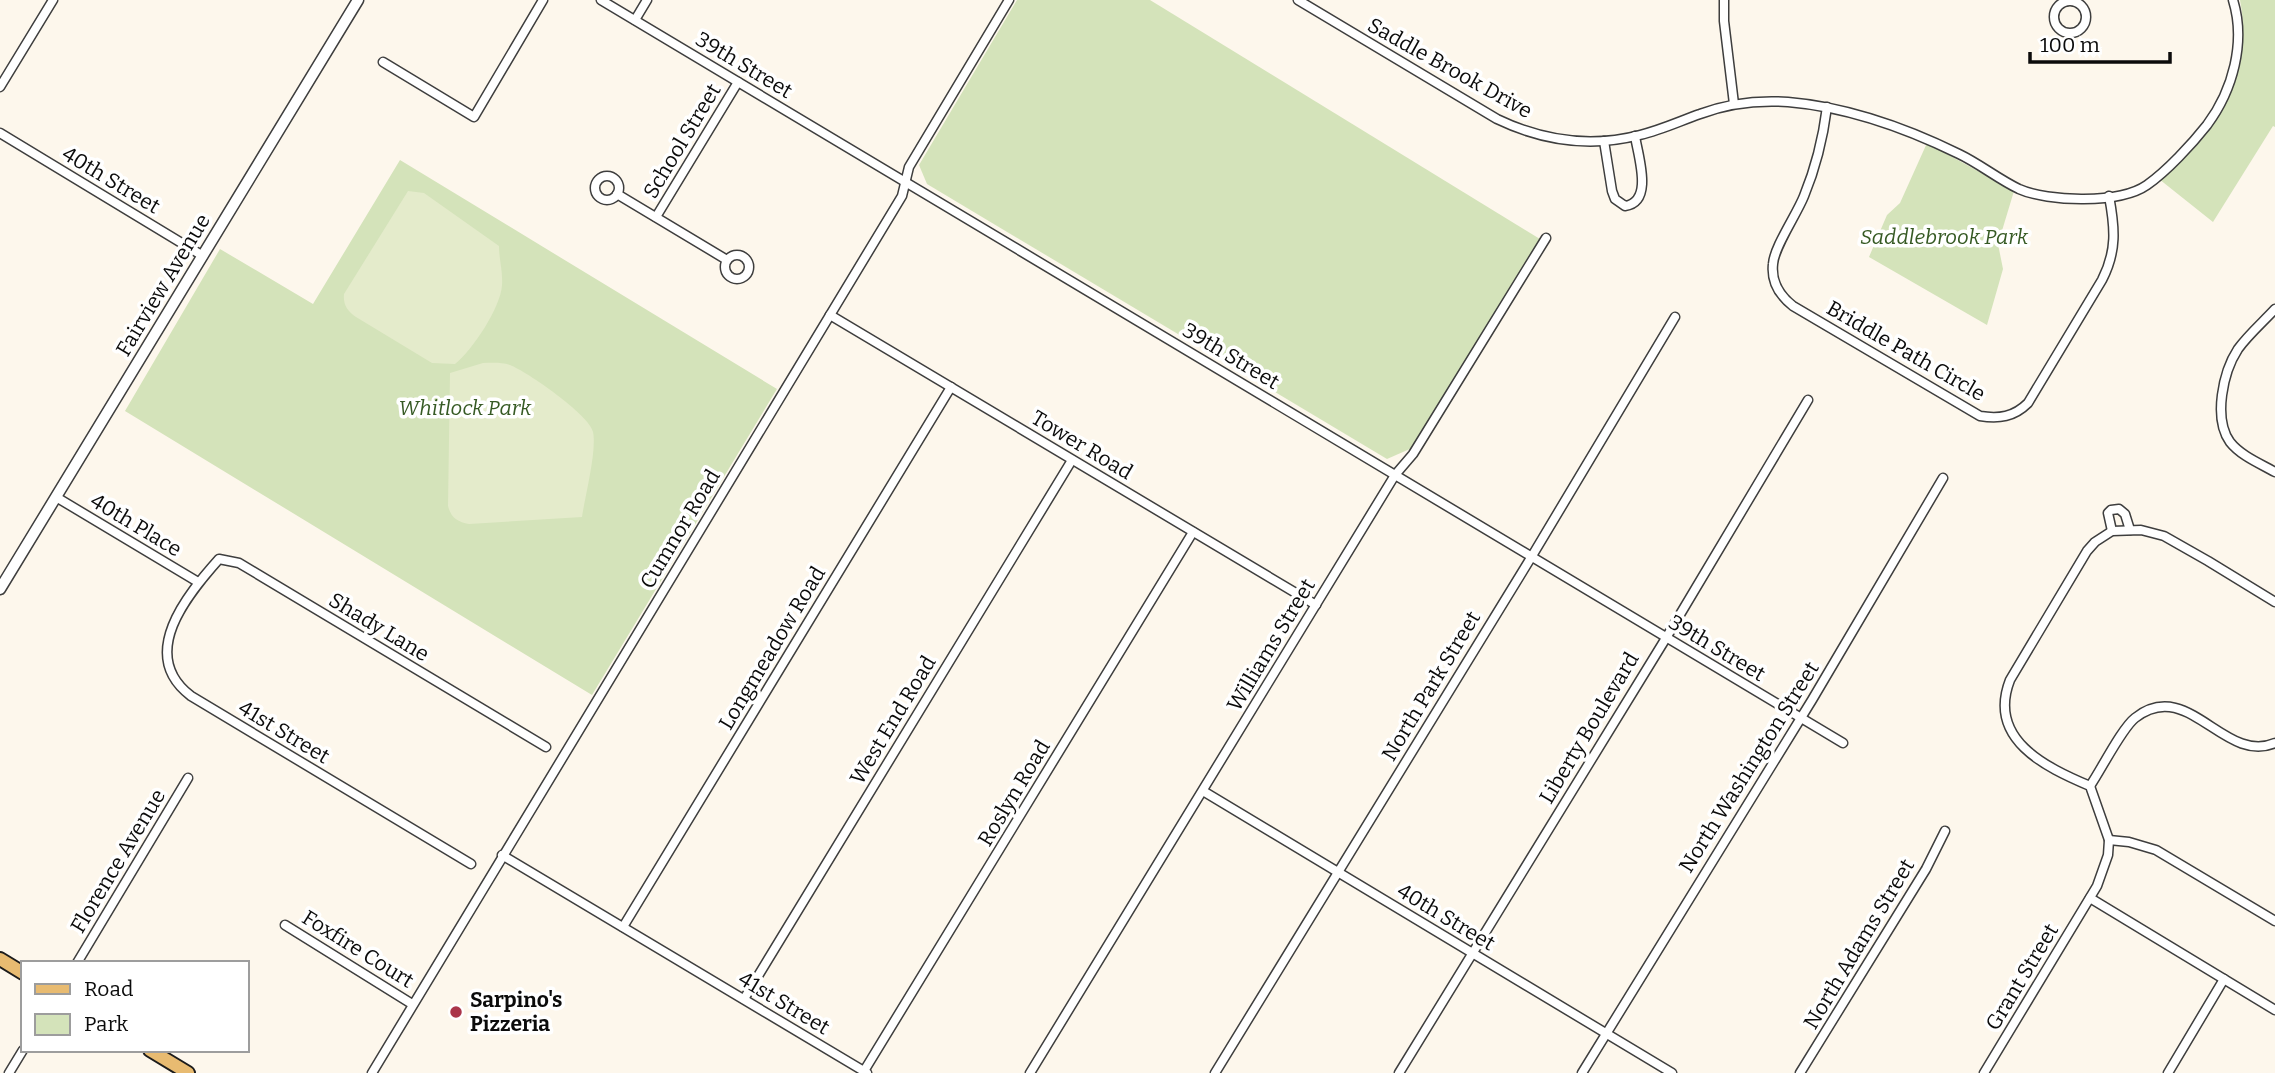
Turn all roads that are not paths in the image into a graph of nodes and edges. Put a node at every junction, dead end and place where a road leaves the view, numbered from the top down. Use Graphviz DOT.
graph roads {
  1 [pos="53,0"];
  2 [pos="358,0"];
  3 [pos="543,0"];
  4 [pos="601,0"];
  5 [pos="648,0"];
  6 [pos="1010,0"];
  7 [pos="1298,0"];
  8 [pos="1724,0"];
  9 [pos="2233,0"];
  10 [pos="2073,1"];
  11 [pos="635,20"];
  12 [pos="383,61"];
  13 [pos="738,82"];
  14 [pos="0,87"];
  15 [pos="1734,104"];
  16 [pos="1827,107"];
  17 [pos="0,133"];
  18 [pos="1635,136"];
  19 [pos="1604,141"];
  20 [pos="905,182"];
  21 [pos="617,194"];
  22 [pos="2109,196"];
  23 [pos="656,217"];
  24 [pos="1546,238"];
  25 [pos="204,256"];
  26 [pos="727,260"];
  27 [pos="2275,309"];
  28 [pos="830,315"];
  29 [pos="1675,317"];
  30 [pos="951,387"];
  31 [pos="1808,400"];
  32 [pos="1072,460"];
  33 [pos="2275,472"];
  34 [pos="1395,475"];
  35 [pos="1943,478"];
  36 [pos="56,497"];
  37 [pos="2127,530"];
  38 [pos="2112,531"];
  39 [pos="1193,532"];
  40 [pos="1532,556"];
  41 [pos="198,582"];
  42 [pos="0,589"];
  43 [pos="2275,602"];
  44 [pos="1316,605"];
  45 [pos="1666,638"];
  46 [pos="1800,718"];
  47 [pos="1843,743"];
  48 [pos="2275,743"];
  49 [pos="546,747"];
  50 [pos="188,778"];
  51 [pos="2090,786"];
  52 [pos="1203,791"];
  53 [pos="1945,831"];
  54 [pos="2109,841"];
  55 [pos="502,855"];
  56 [pos="471,864"];
  57 [pos="1338,873"];
  58 [pos="2090,898"];
  59 [pos="2275,921"];
  60 [pos="285,925"];
  61 [pos="623,927"];
  62 [pos="1472,953"];
  63 [pos="0,959"];
  64 [pos="78,961"];
  65 [pos="21,972"];
  66 [pos="2224,979"];
  67 [pos="744,999"];
  68 [pos="412,1004"];
  69 [pos="2275,1010"];
  70 [pos="1606,1034"];
  71 [pos="22,1052"];
  72 [pos="153,1052"];
  73 [pos="866,1072"];
  74 [pos="9,1073"];
  75 [pos="188,1073"];
  76 [pos="372,1073"];
  77 [pos="1030,1073"];
  78 [pos="1215,1073"];
  79 [pos="1399,1073"];
  80 [pos="1582,1073"];
  81 [pos="1672,1073"];
  82 [pos="1800,1073"];
  83 [pos="1984,1073"];
  84 [pos="2168,1073"];
  1 -- 14 [label="street"];
  2 -- 25 [label="street, Fairview Avenue"];
  3 -- 12 [label="street"];
  4 -- 11 [label="street, 39th Street"];
  5 -- 11 [label="street"];
  6 -- 20 [label="street, Cumnor Road"];
  7 -- 19 [label="street, Saddle Brook Drive"];
  8 -- 15 [label="street"];
  9 -- 22 [label="street, Saddle Brook Drive"];
  10 -- 10 [label="street"];
  11 -- 13 [label="street, 39th Street"];
  13 -- 20 [label="street, 39th Street"];
  13 -- 23 [label="street, School Street"];
  15 -- 16 [label="street, Saddle Brook Drive"];
  15 -- 18 [label="street, Saddle Brook Drive"];
  16 -- 22 [label="street, Saddle Brook Drive"];
  16 -- 22 [label="street, Briddle Path Circle"];
  17 -- 25 [label="street, 40th Street"];
  18 -- 19 [label="street, Saddle Brook Drive"];
  18 -- 19 [label="street"];
  20 -- 28 [label="street, Cumnor Road"];
  20 -- 34 [label="street, 39th Street"];
  21 -- 23 [label="street"];
  23 -- 26 [label="street"];
  24 -- 34 [label="street, Williams Street"];
  25 -- 36 [label="street, Fairview Avenue"];
  27 -- 33 [label="street"];
  28 -- 30 [label="street, Tower Road"];
  28 -- 55 [label="street, Cumnor Road"];
  29 -- 40 [label="street, North Park Street"];
  30 -- 32 [label="street, Tower Road"];
  30 -- 61 [label="street, Longmeadow Road"];
  31 -- 45 [label="street, Liberty Boulevard"];
  32 -- 39 [label="street, Tower Road"];
  32 -- 67 [label="street, West End Road"];
  34 -- 40 [label="street, 39th Street"];
  34 -- 44 [label="street, Williams Street"];
  35 -- 46 [label="street, North Washington Street"];
  36 -- 41 [label="street, 40th Place"];
  36 -- 42 [label="street, Fairview Avenue"];
  37 -- 38 [label="street"];
  37 -- 38 [label="street"];
  37 -- 43 [label="street"];
  38 -- 51 [label="street"];
  39 -- 44 [label="street, Tower Road"];
  39 -- 73 [label="street, Roslyn Road"];
  40 -- 45 [label="street, 39th Street"];
  40 -- 57 [label="street, North Park Street"];
  41 -- 49 [label="street, Shady Lane"];
  41 -- 56 [label="street, 41st Street"];
  44 -- 52 [label="street, Williams Street"];
  45 -- 46 [label="street, 39th Street"];
  45 -- 62 [label="street, Liberty Boulevard"];
  46 -- 47 [label="street, 39th Street"];
  46 -- 70 [label="street, North Washington Street"];
  48 -- 51 [label="street"];
  50 -- 64 [label="street, Florence Avenue"];
  51 -- 54 [label="street"];
  52 -- 57 [label="street, 40th Street"];
  52 -- 77 [label="street, Williams Street"];
  53 -- 82 [label="street, North Adams Street"];
  54 -- 58 [label="street, Grant Street"];
  54 -- 59 [label="street"];
  55 -- 61 [label="street, 41st Street"];
  55 -- 68 [label="street, Cumnor Road"];
  57 -- 62 [label="street, 40th Street"];
  57 -- 78 [label="street, North Park Street"];
  58 -- 66 [label="street"];
  58 -- 83 [label="street, Grant Street"];
  60 -- 68 [label="street, Foxfire Court"];
  61 -- 67 [label="street, 41st Street"];
  62 -- 70 [label="street, 40th Street"];
  62 -- 79 [label="street, Liberty Boulevard"];
  63 -- 65 [label="main road"];
  66 -- 69 [label="street"];
  66 -- 84 [label="street"];
  67 -- 73 [label="street, 41st Street"];
  68 -- 76 [label="street, Cumnor Road"];
  70 -- 80 [label="street, North Washington Street"];
  70 -- 81 [label="street, 40th Street"];
  71 -- 74 [label="street"];
  72 -- 75 [label="main road"];
}
